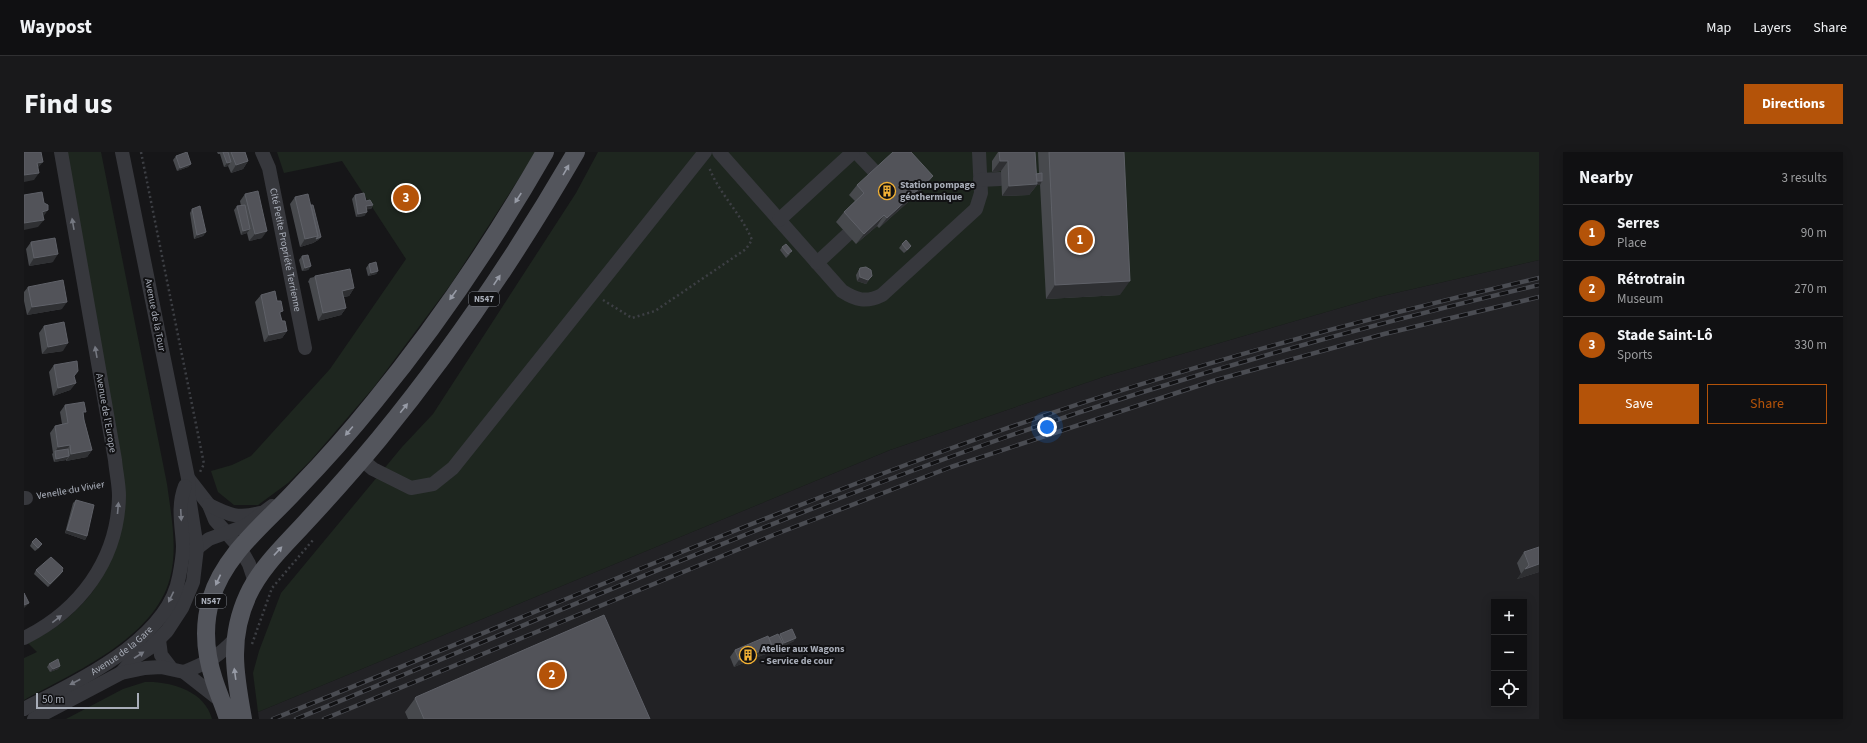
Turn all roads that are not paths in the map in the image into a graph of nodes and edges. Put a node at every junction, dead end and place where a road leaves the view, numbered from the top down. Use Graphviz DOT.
graph roads {
  1 [pos="61,152"];
  2 [pos="122,152"];
  3 [pos="262,152"];
  4 [pos="545,152"];
  5 [pos="576,152"];
  6 [pos="719,152"];
  7 [pos="853,152"];
  8 [pos="856,152"];
  9 [pos="979,152"];
  10 [pos="705,153"];
  11 [pos="875,172"];
  12 [pos="1000,179"];
  13 [pos="980,180"];
  14 [pos="779,220"];
  15 [pos="847,235"];
  16 [pos="817,263"];
  17 [pos="305,348"];
  18 [pos="361,460"];
  19 [pos="192,482"];
  20 [pos="296,491"];
  21 [pos="209,505"];
  22 [pos="264,512"];
  23 [pos="228,533"];
  24 [pos="197,548"];
  25 [pos="240,548"];
  26 [pos="182,560"];
  27 [pos="255,582"];
  28 [pos="24,638"];
  29 [pos="235,639"];
  30 [pos="159,640"];
  31 [pos="209,662"];
  32 [pos="178,670"];
  33 [pos="121,673"];
  34 [pos="24,709"];
  35 [pos="232,712"];
  36 [pos="34,719"];
  28 -- 1 [label="street, Avenue de l'Europe, one-way"];
  2 -- 19 [label="street, Avenue de la Tour"];
  3 -- 17 [label="street, Cité Petite Propriété Terrienne"];
  4 -- 20 [label="main road, N547, one-way"];
  18 -- 5 [label="main road, N547, one-way"];
  6 -- 14 [label="street"];
  7 -- 14 [label="street"];
  8 -- 11 [label="street"];
  9 -- 13 [label="street"];
  10 -- 18 [label="street"];
  12 -- 13 [label="street"];
  13 -- 16 [label="street"];
  14 -- 16 [label="street"];
  15 -- 16 [label="street"];
  27 -- 18 [label="main road, N547, one-way"];
  19 -- 21 [label="street, Avenue de la Tour"];
  19 -- 24 [label="street, Avenue de la Tour"];
  19 -- 26 [label="street, one-way"];
  20 -- 22 [label="street"];
  20 -- 25 [label="main road, N547"];
  21 -- 22 [label="street"];
  21 -- 23 [label="street, Avenue de la Tour"];
  22 -- 23 [label="street"];
  23 -- 24 [label="street"];
  23 -- 25 [label="street, Avenue de la Tour"];
  24 -- 26 [label="street"];
  24 -- 30 [label="street, Avenue de la Gare"];
  25 -- 27 [label="street, Avenue de la Tour"];
  25 -- 31 [label="main road, N547, one-way"];
  26 -- 34 [label="street, Avenue de la Gare, one-way"];
  27 -- 29 [label="main road, N547"];
  29 -- 31 [label="street, Avenue de la Gare"];
  35 -- 29 [label="main road, N547, one-way"];
  30 -- 32 [label="street"];
  33 -- 30 [label="street, Avenue de la Gare, one-way"];
  31 -- 32 [label="street, Avenue de la Gare"];
  31 -- 35 [label="main road, N547"];
  32 -- 33 [label="street, Avenue de la Gare"];
  32 -- 35 [label="street"];
  33 -- 36 [label="street, Avenue de la Gare"];
}
